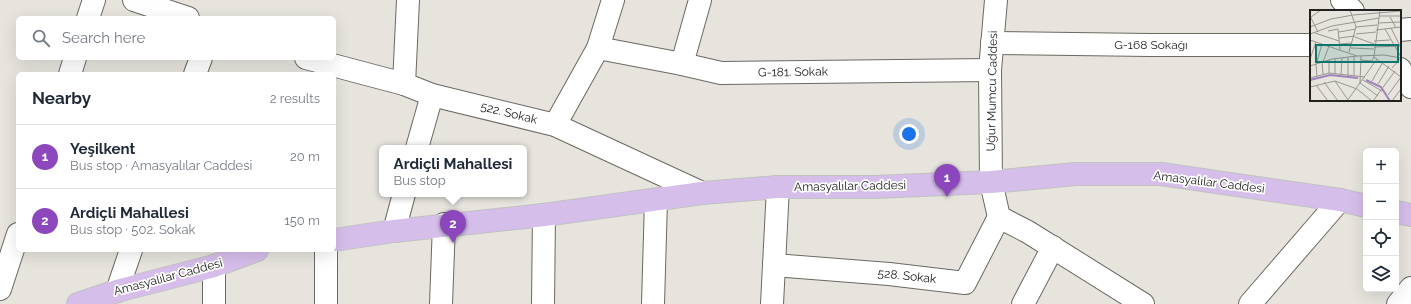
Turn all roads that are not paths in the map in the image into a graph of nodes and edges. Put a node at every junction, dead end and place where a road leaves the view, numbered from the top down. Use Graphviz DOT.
graph roads {
  1 [pos="94,0"];
  2 [pos="134,0"];
  3 [pos="408,0"];
  4 [pos="613,0"];
  5 [pos="700,0"];
  6 [pos="996,0"];
  7 [pos="1342,0"];
  8 [pos="1353,10"];
  9 [pos="89,16"];
  10 [pos="182,16"];
  11 [pos="1411,29"];
  12 [pos="1401,30"];
  13 [pos="992,43"];
  14 [pos="1310,45"];
  15 [pos="598,48"];
  16 [pos="74,60"];
  17 [pos="200,60"];
  18 [pos="311,64"];
  19 [pos="682,64"];
  20 [pos="990,70"];
  21 [pos="1401,71"];
  22 [pos="71,72"];
  23 [pos="196,72"];
  24 [pos="404,84"];
  25 [pos="1411,87"];
  26 [pos="432,95"];
  27 [pos="555,125"];
  28 [pos="418,145"];
  29 [pos="991,182"];
  30 [pos="778,187"];
  31 [pos="702,193"];
  32 [pos="403,197"];
  33 [pos="656,200"];
  34 [pos="1340,200"];
  35 [pos="1363,205"];
  36 [pos="1399,212"];
  37 [pos="544,214"];
  38 [pos="1411,214"];
  39 [pos="999,217"];
  40 [pos="444,224"];
  41 [pos="394,231"];
  42 [pos="16,240"];
  43 [pos="336,240"];
  44 [pos="1053,247"];
  45 [pos="130,252"];
  46 [pos="252,252"];
  47 [pos="326,252"];
  48 [pos="774,265"];
  49 [pos="214,266"];
  50 [pos="1411,288"];
  51 [pos="0,289"];
  52 [pos="106,297"];
  53 [pos="78,304"];
  54 [pos="214,304"];
  55 [pos="326,304"];
  56 [pos="440,304"];
  57 [pos="543,304"];
  58 [pos="653,304"];
  59 [pos="772,304"];
  60 [pos="1023,304"];
  61 [pos="1143,304"];
  62 [pos="1250,304"];
  63 [pos="1398,304"];
  1 -- 9 [label="street"];
  2 -- 10 [label="street"];
  3 -- 24 [label="street"];
  4 -- 15 [label="street"];
  5 -- 19 [label="street"];
  6 -- 13 [label="street, Uğur Mumcu Caddesi"];
  7 -- 8 [label="street"];
  11 -- 12 [label="street"];
  13 -- 14 [label="street, G-168 Sokağı"];
  13 -- 20 [label="street, Uğur Mumcu Caddesi"];
  15 -- 19 [label="street, G-181. Sokak"];
  15 -- 27 [label="street"];
  16 -- 22 [label="street"];
  17 -- 23 [label="street"];
  18 -- 24 [label="street, 522. Sokak"];
  19 -- 20 [label="street, G-181. Sokak"];
  20 -- 29 [label="street, Uğur Mumcu Caddesi"];
  21 -- 25 [label="street"];
  24 -- 26 [label="street, 522. Sokak"];
  26 -- 27 [label="street, 522. Sokak"];
  26 -- 28 [label="street"];
  27 -- 31 [label="street, 522. Sokak"];
  29 -- 30 [label="main road, Amasyalılar Caddesi"];
  29 -- 34 [label="main road, Amasyalılar Caddesi"];
  29 -- 39 [label="street, Uğur Mumcu Caddesi"];
  30 -- 31 [label="main road, Amasyalılar Caddesi"];
  30 -- 48 [label="street"];
  31 -- 33 [label="main road, Amasyalılar Caddesi"];
  32 -- 41 [label="street"];
  33 -- 37 [label="main road, Amasyalılar Caddesi"];
  33 -- 58 [label="street"];
  34 -- 35 [label="main road, Amasyalılar Caddesi"];
  34 -- 62 [label="street"];
  36 -- 38 [label="main road"];
  37 -- 40 [label="main road, Amasyalılar Caddesi"];
  37 -- 57 [label="street"];
  39 -- 44 [label="street"];
  39 -- 48 [label="street, 528. Sokak"];
  40 -- 41 [label="main road, Amasyalılar Caddesi"];
  40 -- 56 [label="street"];
  41 -- 43 [label="main road, Amasyalılar Caddesi"];
  42 -- 51 [label="street"];
  44 -- 60 [label="street"];
  44 -- 61 [label="street"];
  45 -- 52 [label="street"];
  46 -- 49 [label="main road, Amasyalılar Caddesi"];
  47 -- 55 [label="street"];
  48 -- 59 [label="street"];
  49 -- 52 [label="main road, Amasyalılar Caddesi"];
  49 -- 54 [label="street"];
  50 -- 63 [label="street"];
  52 -- 53 [label="main road, Amasyalılar Caddesi"];
}
